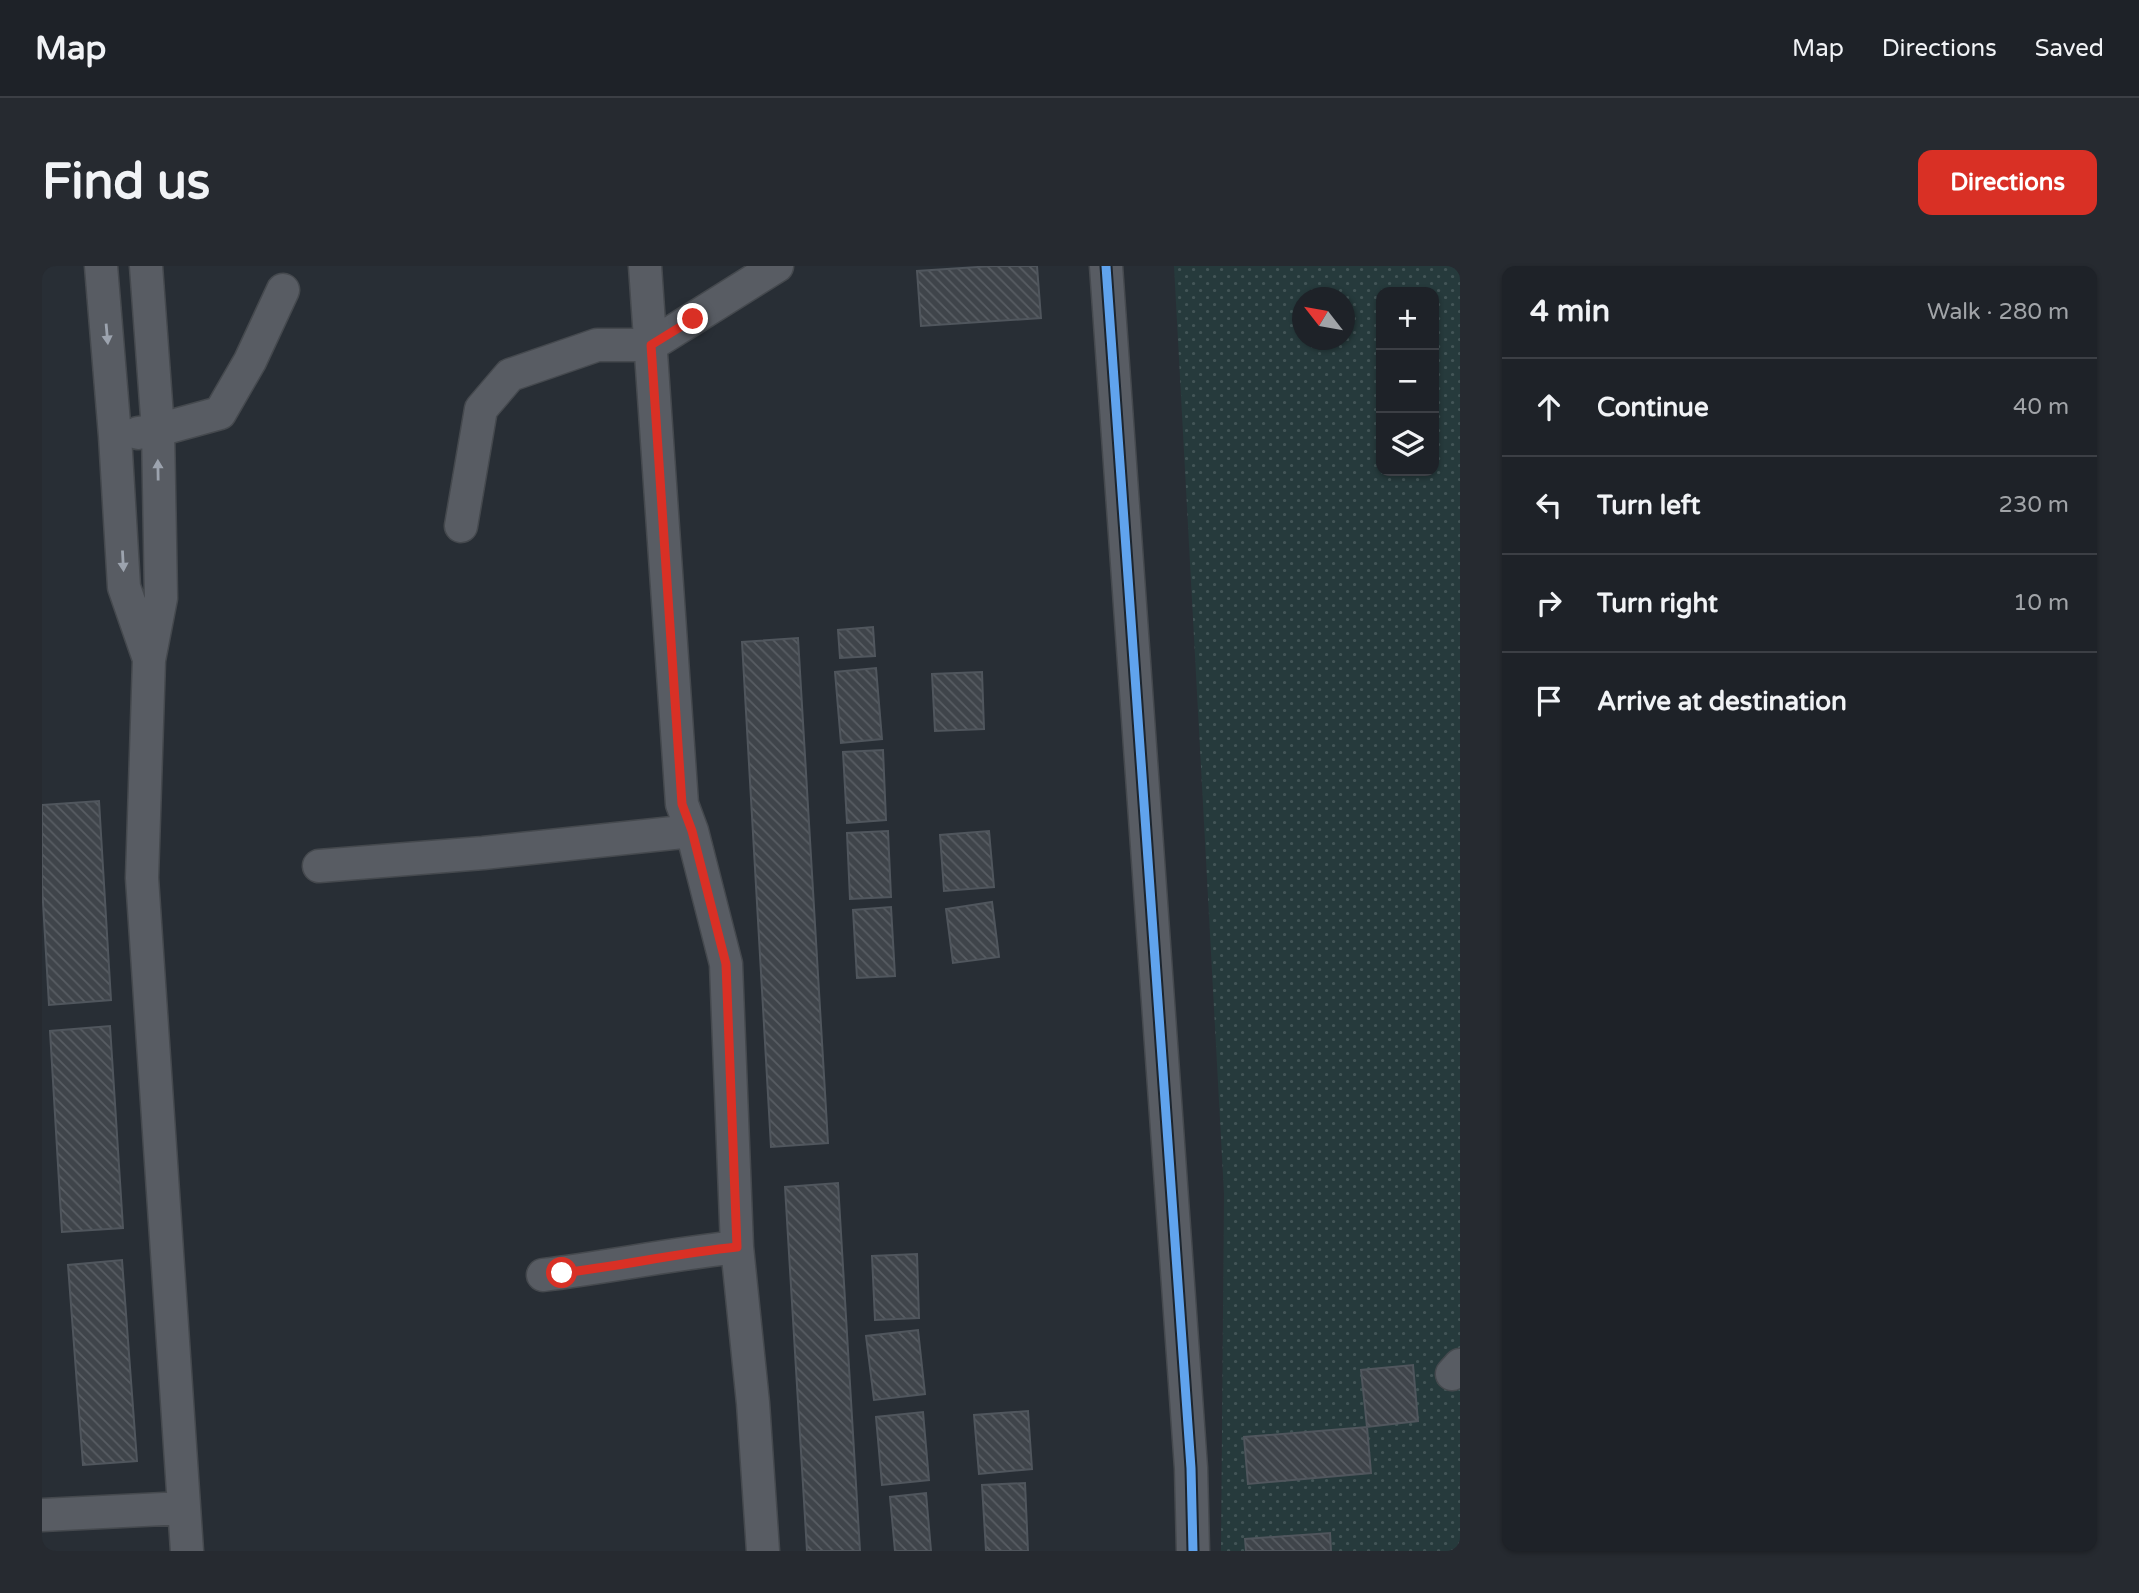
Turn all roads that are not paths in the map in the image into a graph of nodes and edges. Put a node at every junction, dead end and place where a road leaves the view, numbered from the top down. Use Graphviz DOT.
graph roads {
  1 [pos="101,266"];
  2 [pos="146,266"];
  3 [pos="645,266"];
  4 [pos="777,266"];
  5 [pos="1106,266"];
  6 [pos="283,290"];
  7 [pos="651,345"];
  8 [pos="158,430"];
  9 [pos="115,436"];
  10 [pos="461,526"];
  11 [pos="149,660"];
  12 [pos="692,831"];
  13 [pos="319,866"];
  14 [pos="737,1247"];
  15 [pos="543,1275"];
  16 [pos="184,1508"];
  17 [pos="42,1515"];
  18 [pos="187,1551"];
  19 [pos="763,1551"];
  20 [pos="1193,1551"];
  1 -- 9 [label="street, one-way"];
  2 -- 8 [label="street"];
  3 -- 7 [label="street"];
  4 -- 7 [label="street"];
  5 -- 20 [label="street"];
  6 -- 8 [label="street"];
  7 -- 10 [label="street"];
  7 -- 12 [label="street"];
  8 -- 9 [label="street"];
  11 -- 8 [label="street, one-way"];
  9 -- 11 [label="street, one-way"];
  11 -- 16 [label="street"];
  12 -- 13 [label="street"];
  12 -- 14 [label="street"];
  14 -- 15 [label="street"];
  14 -- 19 [label="street"];
  16 -- 17 [label="street"];
  16 -- 18 [label="street"];
}
